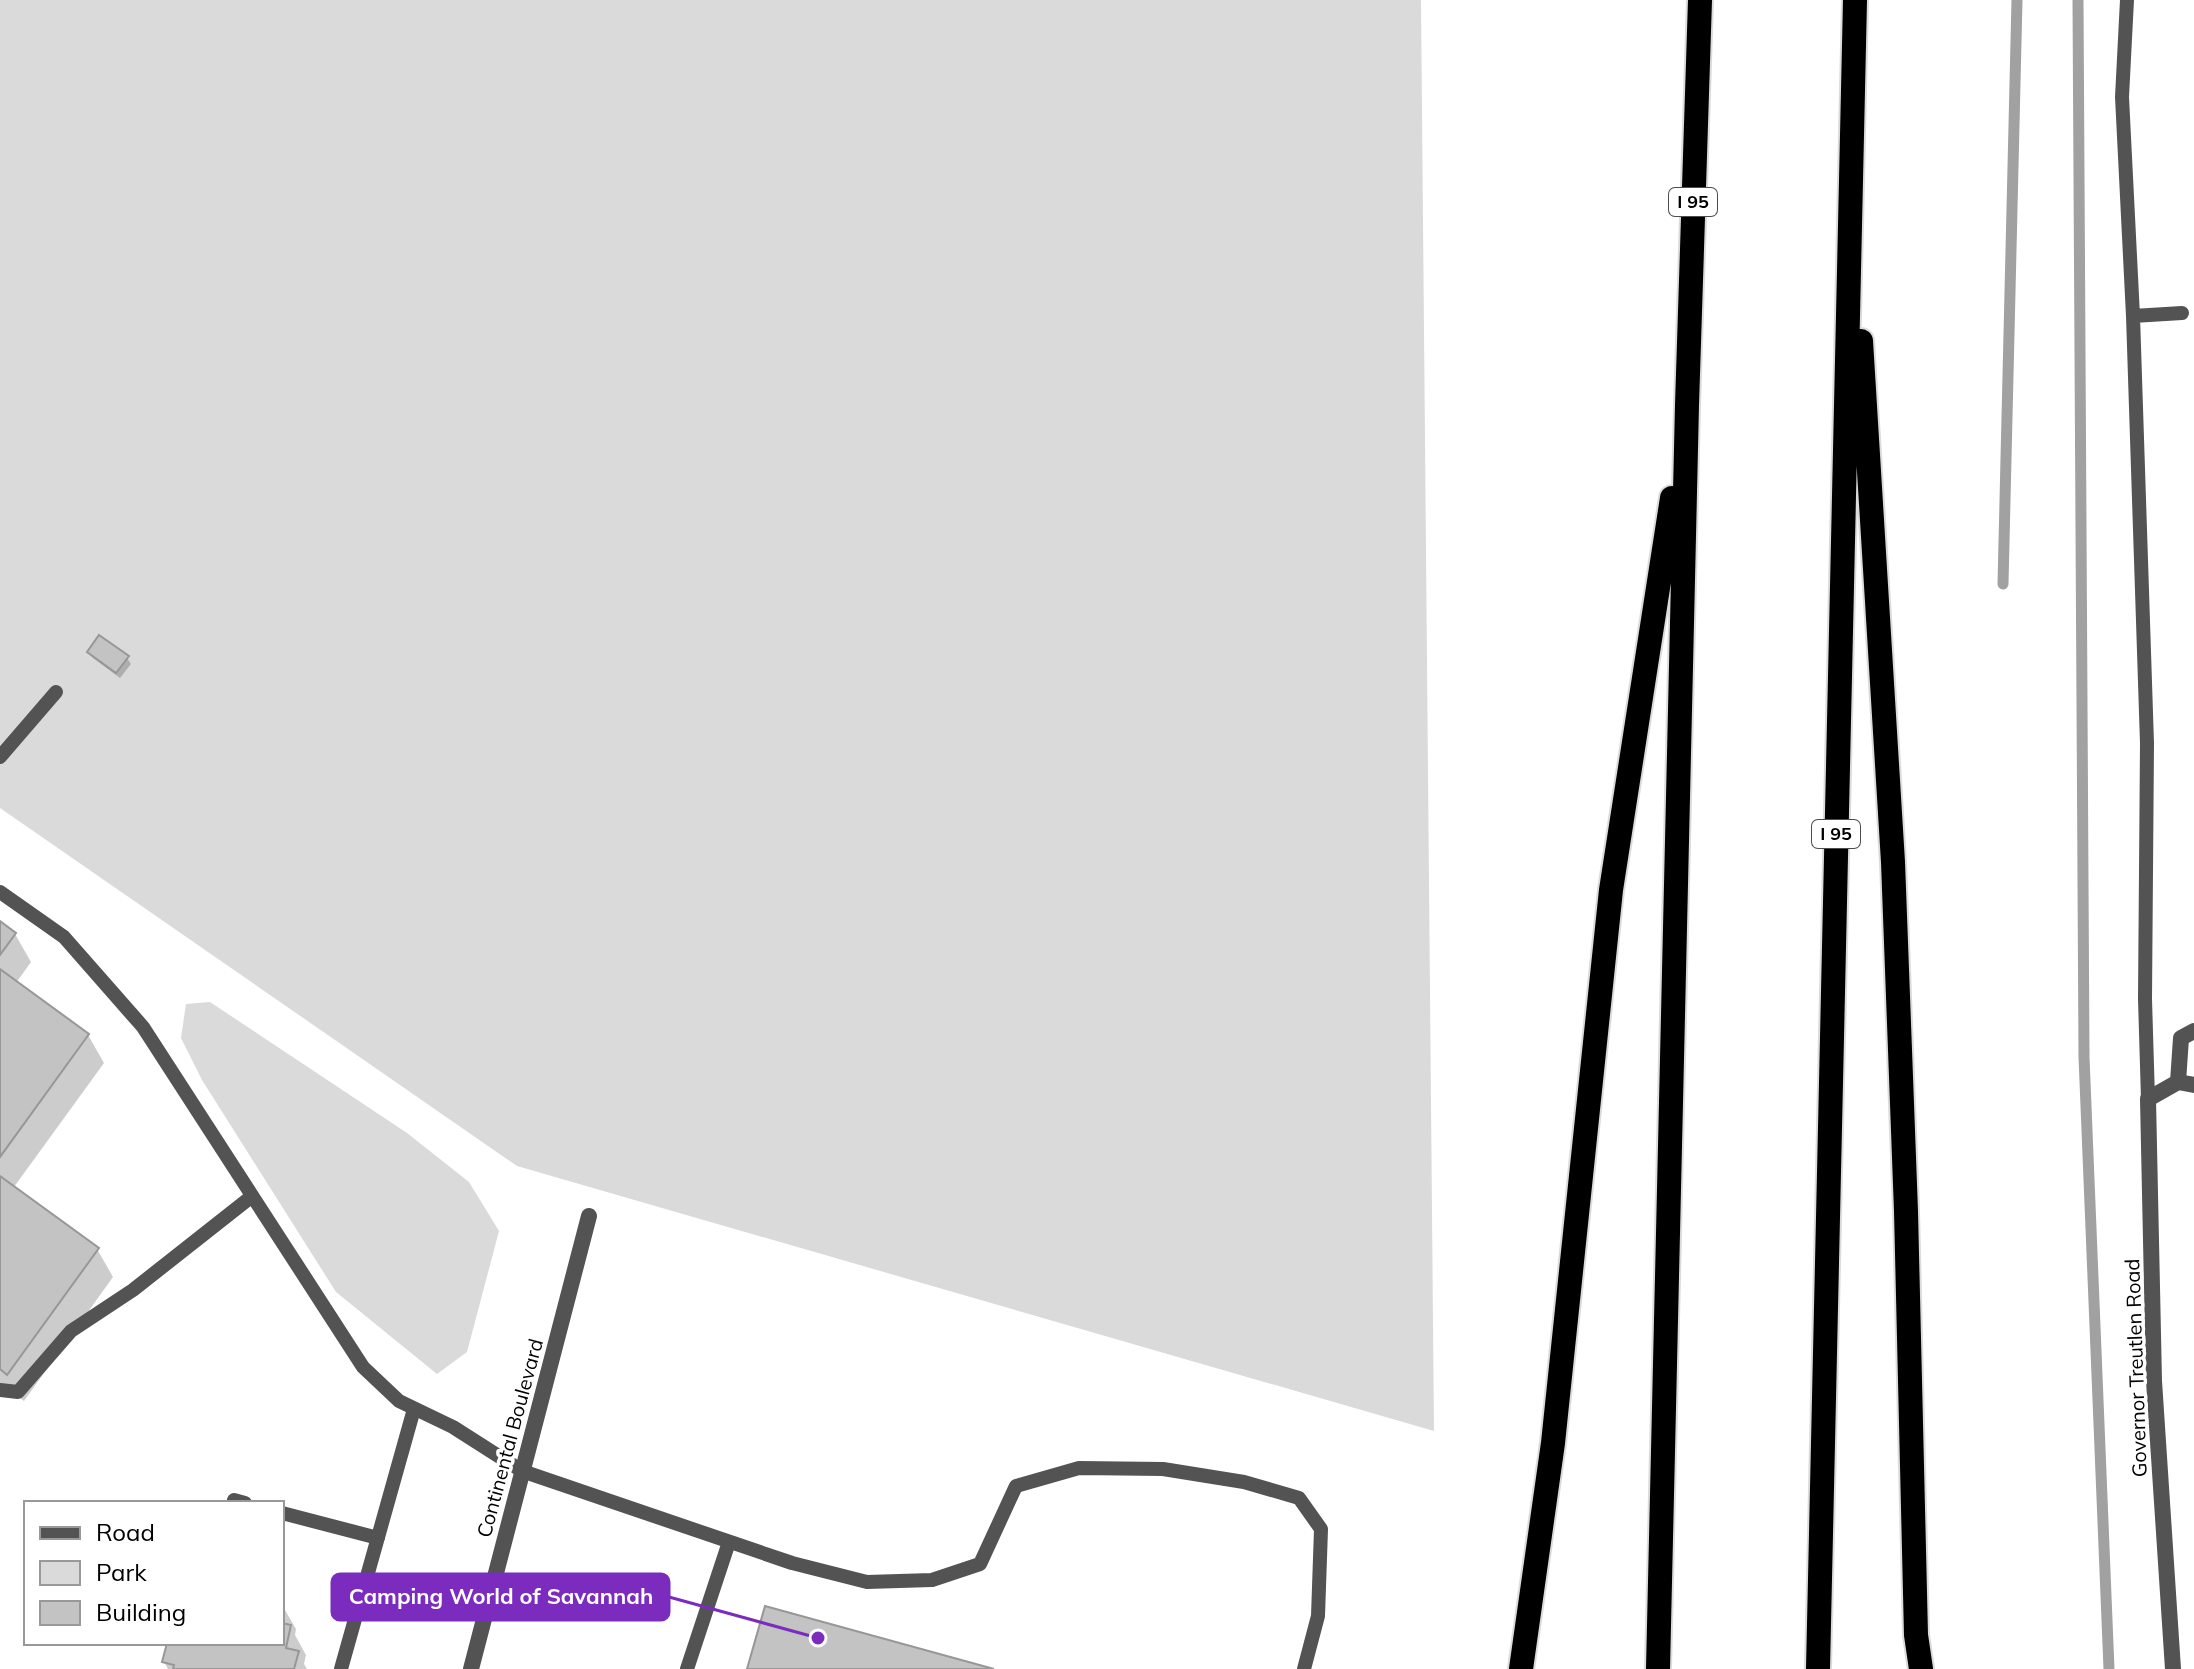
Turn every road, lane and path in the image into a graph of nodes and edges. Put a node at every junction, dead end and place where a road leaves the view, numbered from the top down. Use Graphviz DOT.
graph roads {
  1 [pos="1700,0"];
  2 [pos="1855,0"];
  3 [pos="2127,0"];
  4 [pos="1850,185"];
  5 [pos="2182,313"];
  6 [pos="2133,316"];
  7 [pos="1687,405"];
  8 [pos="56,692"];
  9 [pos="0,757"];
  10 [pos="0,892"];
  11 [pos="2194,1031"];
  12 [pos="2186,1083"];
  13 [pos="2148,1099"];
  14 [pos="251,1197"];
  15 [pos="589,1216"];
  16 [pos="0,1390"];
  17 [pos="414,1409"];
  18 [pos="522,1471"];
  19 [pos="284,1514"];
  20 [pos="378,1538"];
  21 [pos="729,1542"];
  22 [pos="341,1669"];
  23 [pos="471,1669"];
  24 [pos="687,1669"];
  25 [pos="1304,1669"];
  26 [pos="1521,1669"];
  27 [pos="1658,1669"];
  28 [pos="1818,1669"];
  29 [pos="1921,1669"];
  30 [pos="2173,1669"];
  1 -- 7 [label="highway, I 95"];
  2 -- 4 [label="highway, I 95"];
  3 -- 6 [label="lane"];
  4 -- 28 [label="highway, I 95"];
  4 -- 29 [label="highway"];
  5 -- 6 [label="lane"];
  6 -- 13 [label="lane"];
  7 -- 26 [label="highway"];
  7 -- 27 [label="highway, I 95"];
  8 -- 9 [label="lane"];
  10 -- 14 [label="lane"];
  11 -- 12 [label="street"];
  12 -- 13 [label="street"];
  13 -- 30 [label="street, Governor Treutlen Road"];
  14 -- 16 [label="lane"];
  14 -- 17 [label="lane"];
  15 -- 18 [label="street, Continental Boulevard"];
  17 -- 18 [label="lane"];
  17 -- 20 [label="lane"];
  18 -- 21 [label="lane"];
  18 -- 23 [label="street, Continental Boulevard"];
  19 -- 20 [label="lane"];
  20 -- 22 [label="lane"];
  21 -- 24 [label="lane"];
  21 -- 25 [label="lane"];
}
